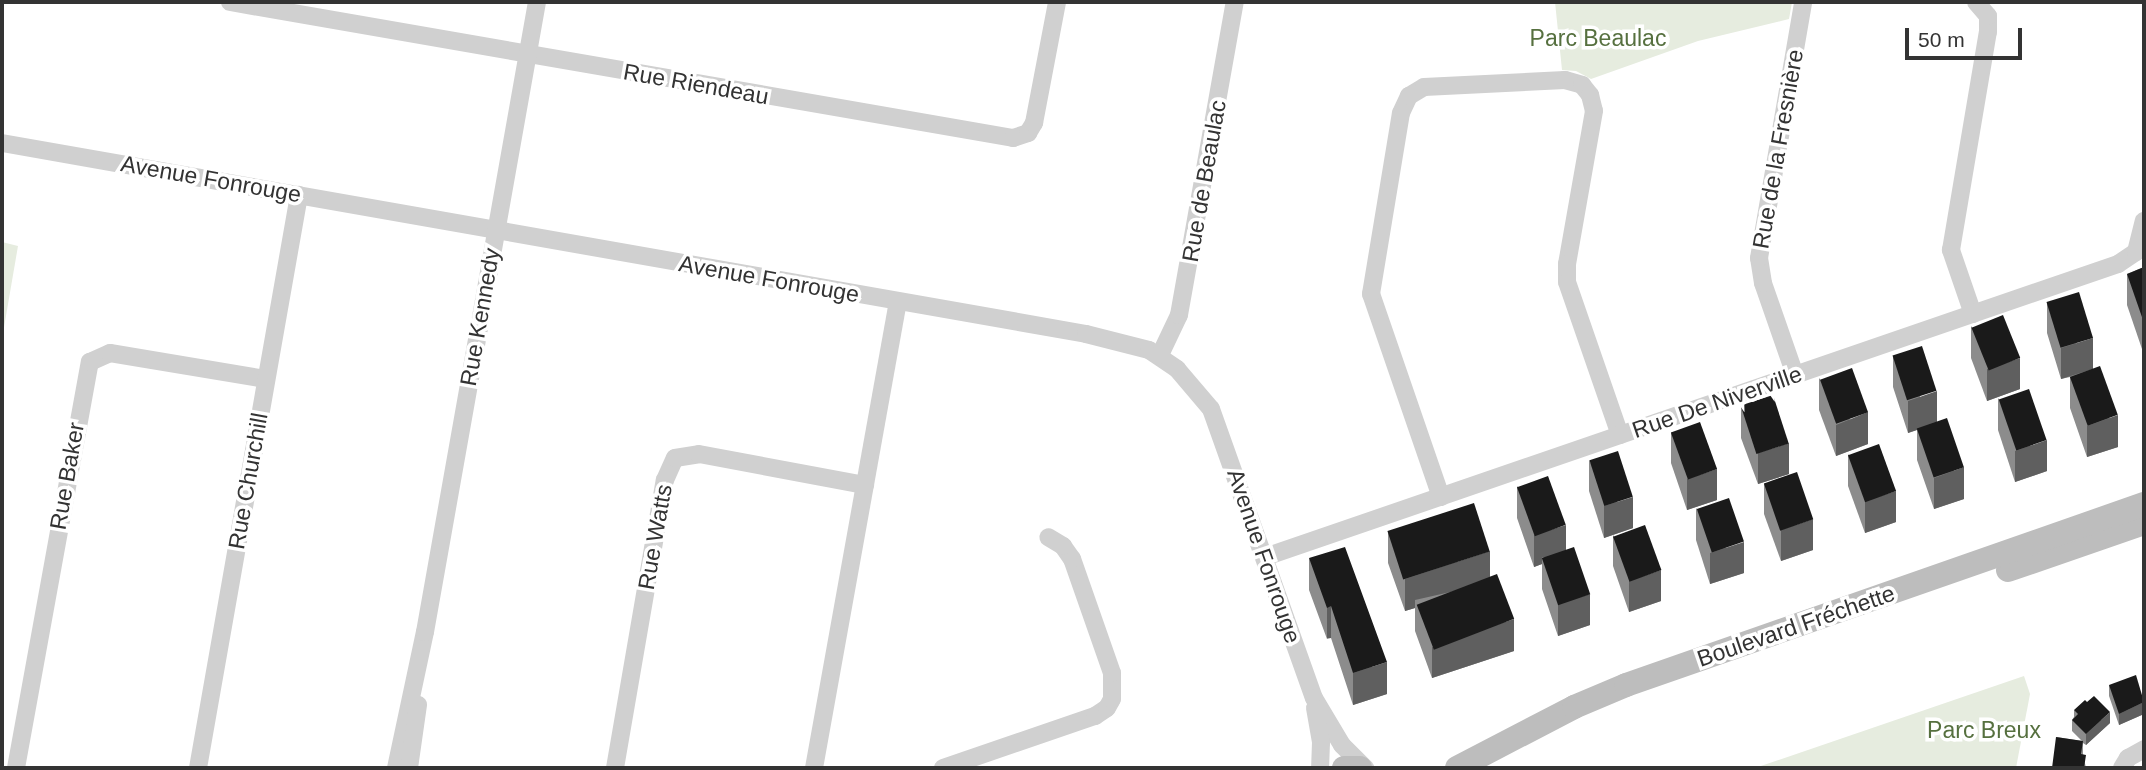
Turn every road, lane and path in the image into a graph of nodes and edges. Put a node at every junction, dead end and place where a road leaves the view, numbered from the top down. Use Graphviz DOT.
graph roads {
  1 [pos="230,2"];
  2 [pos="537,2"];
  3 [pos="1057,2"];
  4 [pos="1236,2"];
  5 [pos="1803,2"];
  6 [pos="1976,2"];
  7 [pos="527,54"];
  8 [pos="2,143"];
  9 [pos="299,195"];
  10 [pos="2144,221"];
  11 [pos="495,230"];
  12 [pos="898,302"];
  13 [pos="1973,314"];
  14 [pos="1160,355"];
  15 [pos="1795,374"];
  16 [pos="265,379"];
  17 [pos="1620,435"];
  18 [pos="866,485"];
  19 [pos="1441,497"];
  20 [pos="2144,505"];
  21 [pos="2144,523"];
  22 [pos="1048,537"];
  23 [pos="1265,557"];
  24 [pos="425,632"];
  25 [pos="1314,698"];
  26 [pos="2144,749"];
  27 [pos="16,768"];
  28 [pos="198,768"];
  29 [pos="396,768"];
  30 [pos="409,768"];
  31 [pos="615,768"];
  32 [pos="814,768"];
  33 [pos="943,768"];
  34 [pos="1320,768"];
  35 [pos="1344,768"];
  36 [pos="1362,768"];
  37 [pos="1457,768"];
  38 [pos="1492,768"];
  39 [pos="2122,768"];
  1 -- 7 [label="street, Rue Riendeau"];
  2 -- 7 [label="street, Rue Kennedy"];
  3 -- 7 [label="street, Rue Riendeau"];
  4 -- 14 [label="street, Rue de Beaulac"];
  5 -- 15 [label="street, Rue de la Fresnière"];
  6 -- 13 [label="street"];
  7 -- 11 [label="street, Rue Kennedy"];
  8 -- 9 [label="street, Avenue Fonrouge"];
  9 -- 11 [label="street, Avenue Fonrouge"];
  9 -- 16 [label="street, Rue Churchill"];
  10 -- 13 [label="street, Rue De Niverville"];
  11 -- 12 [label="street, Avenue Fonrouge"];
  11 -- 24 [label="street, Rue Kennedy"];
  12 -- 14 [label="street, Avenue Fonrouge"];
  12 -- 18 [label="street"];
  13 -- 15 [label="street, Rue De Niverville"];
  14 -- 23 [label="street, Avenue Fonrouge"];
  15 -- 17 [label="street, Rue De Niverville"];
  16 -- 27 [label="street, Rue Baker"];
  16 -- 28 [label="street, Rue Churchill"];
  17 -- 19 [label="street, Rue De Niverville"];
  17 -- 19 [label="street"];
  18 -- 31 [label="street, Rue Watts"];
  18 -- 32 [label="street"];
  19 -- 23 [label="street, Rue De Niverville"];
  20 -- 37 [label="main road, Boulevard Fréchette"];
  21 -- 38 [label="main road, Boulevard Fréchette"];
  22 -- 33 [label="street"];
  23 -- 25 [label="street, Avenue Fonrouge"];
  24 -- 29 [label="street, Rue Kennedy"];
  24 -- 30 [label="street, Rue Kennedy"];
  25 -- 34 [label="street"];
  25 -- 36 [label="street"];
  26 -- 39 [label="street"];
  35 -- 36 [label="main road"];
}
